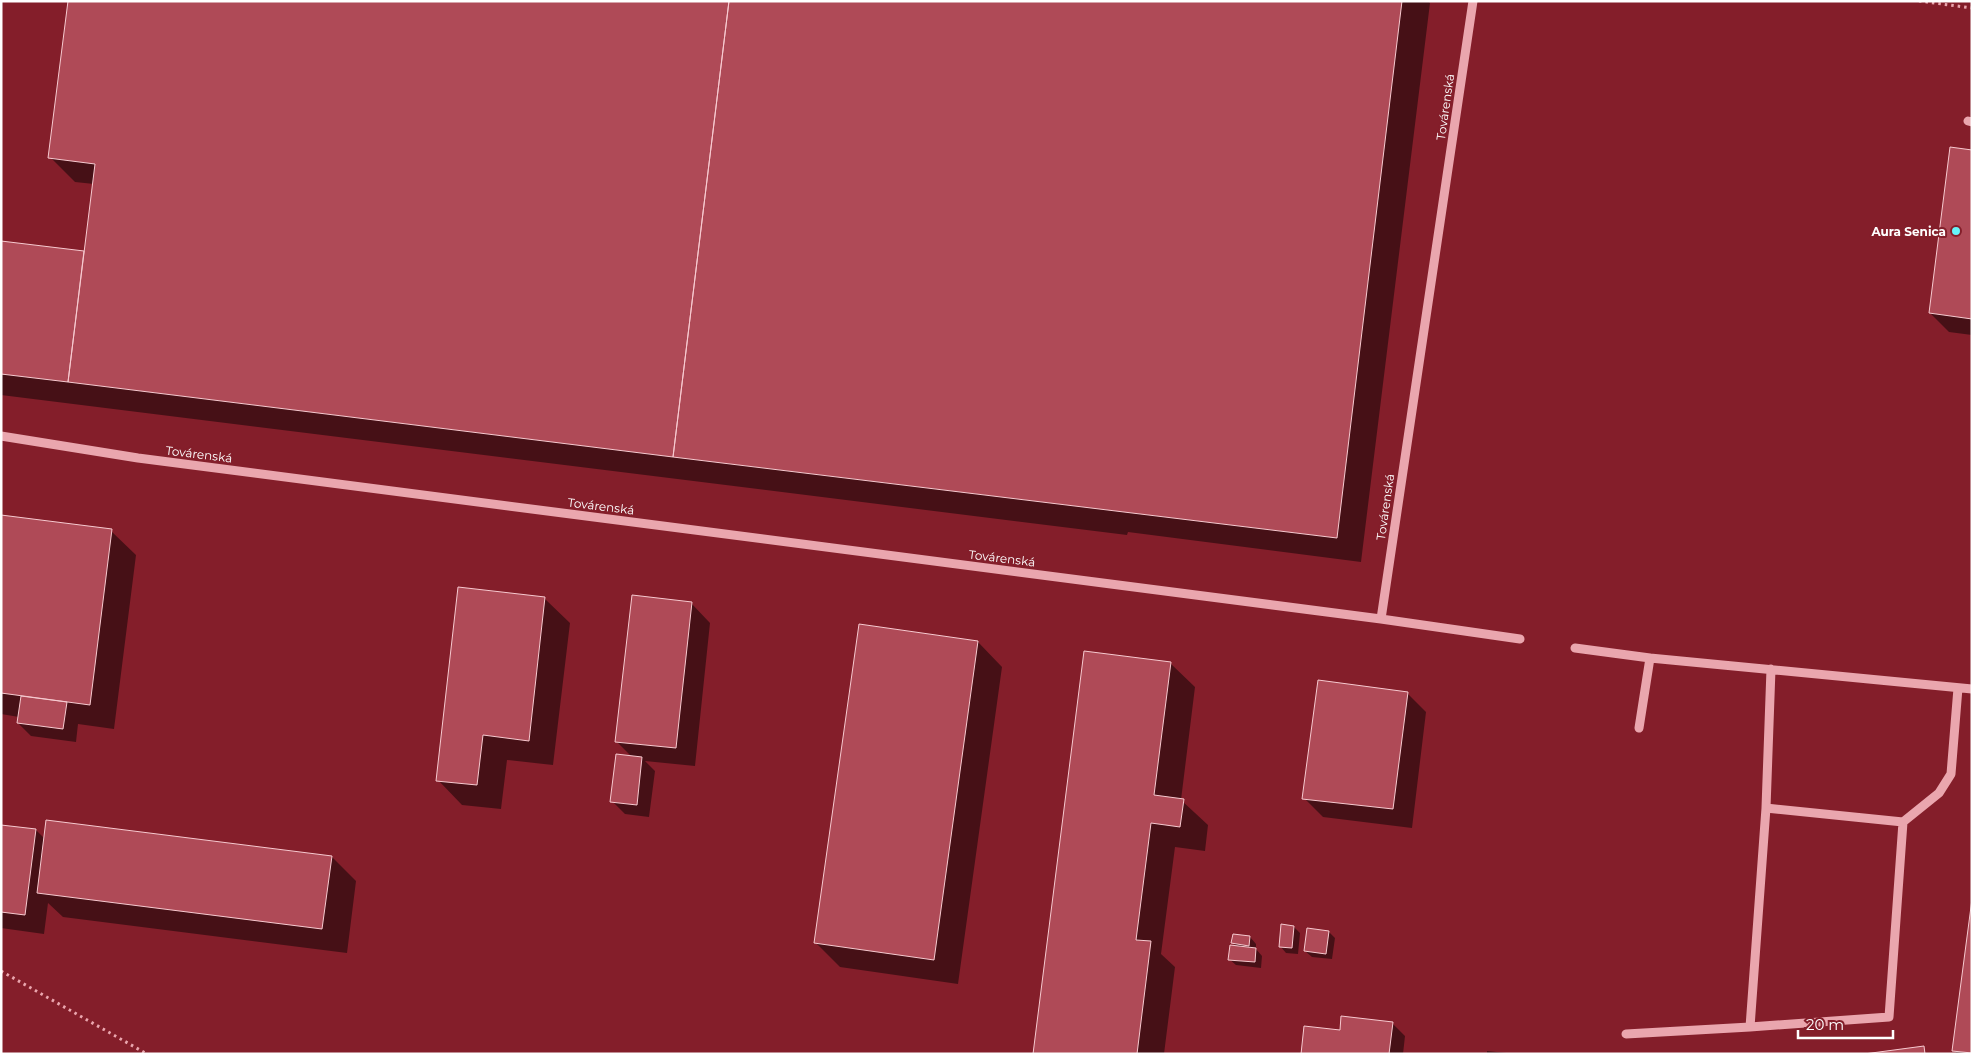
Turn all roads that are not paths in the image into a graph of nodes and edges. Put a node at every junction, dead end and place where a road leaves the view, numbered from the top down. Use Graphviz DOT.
graph roads {
  1 [pos="1473,1"];
  2 [pos="1,436"];
  3 [pos="1381,619"];
  4 [pos="1520,639"];
  5 [pos="1575,648"];
  6 [pos="1650,658"];
  7 [pos="1771,669"];
  8 [pos="1958,688"];
  9 [pos="1972,689"];
  10 [pos="1639,728"];
  11 [pos="1766,808"];
  12 [pos="1904,822"];
  13 [pos="1750,1026"];
  14 [pos="1626,1034"];
  1 -- 3 [label="lane, Továrenská"];
  2 -- 3 [label="lane, Továrenská"];
  3 -- 4 [label="lane"];
  5 -- 6 [label="lane"];
  6 -- 7 [label="lane"];
  6 -- 10 [label="lane"];
  7 -- 8 [label="lane"];
  7 -- 11 [label="lane"];
  8 -- 9 [label="lane"];
  8 -- 12 [label="lane"];
  11 -- 12 [label="lane"];
  11 -- 13 [label="lane"];
  12 -- 13 [label="lane"];
  13 -- 14 [label="lane"];
}
